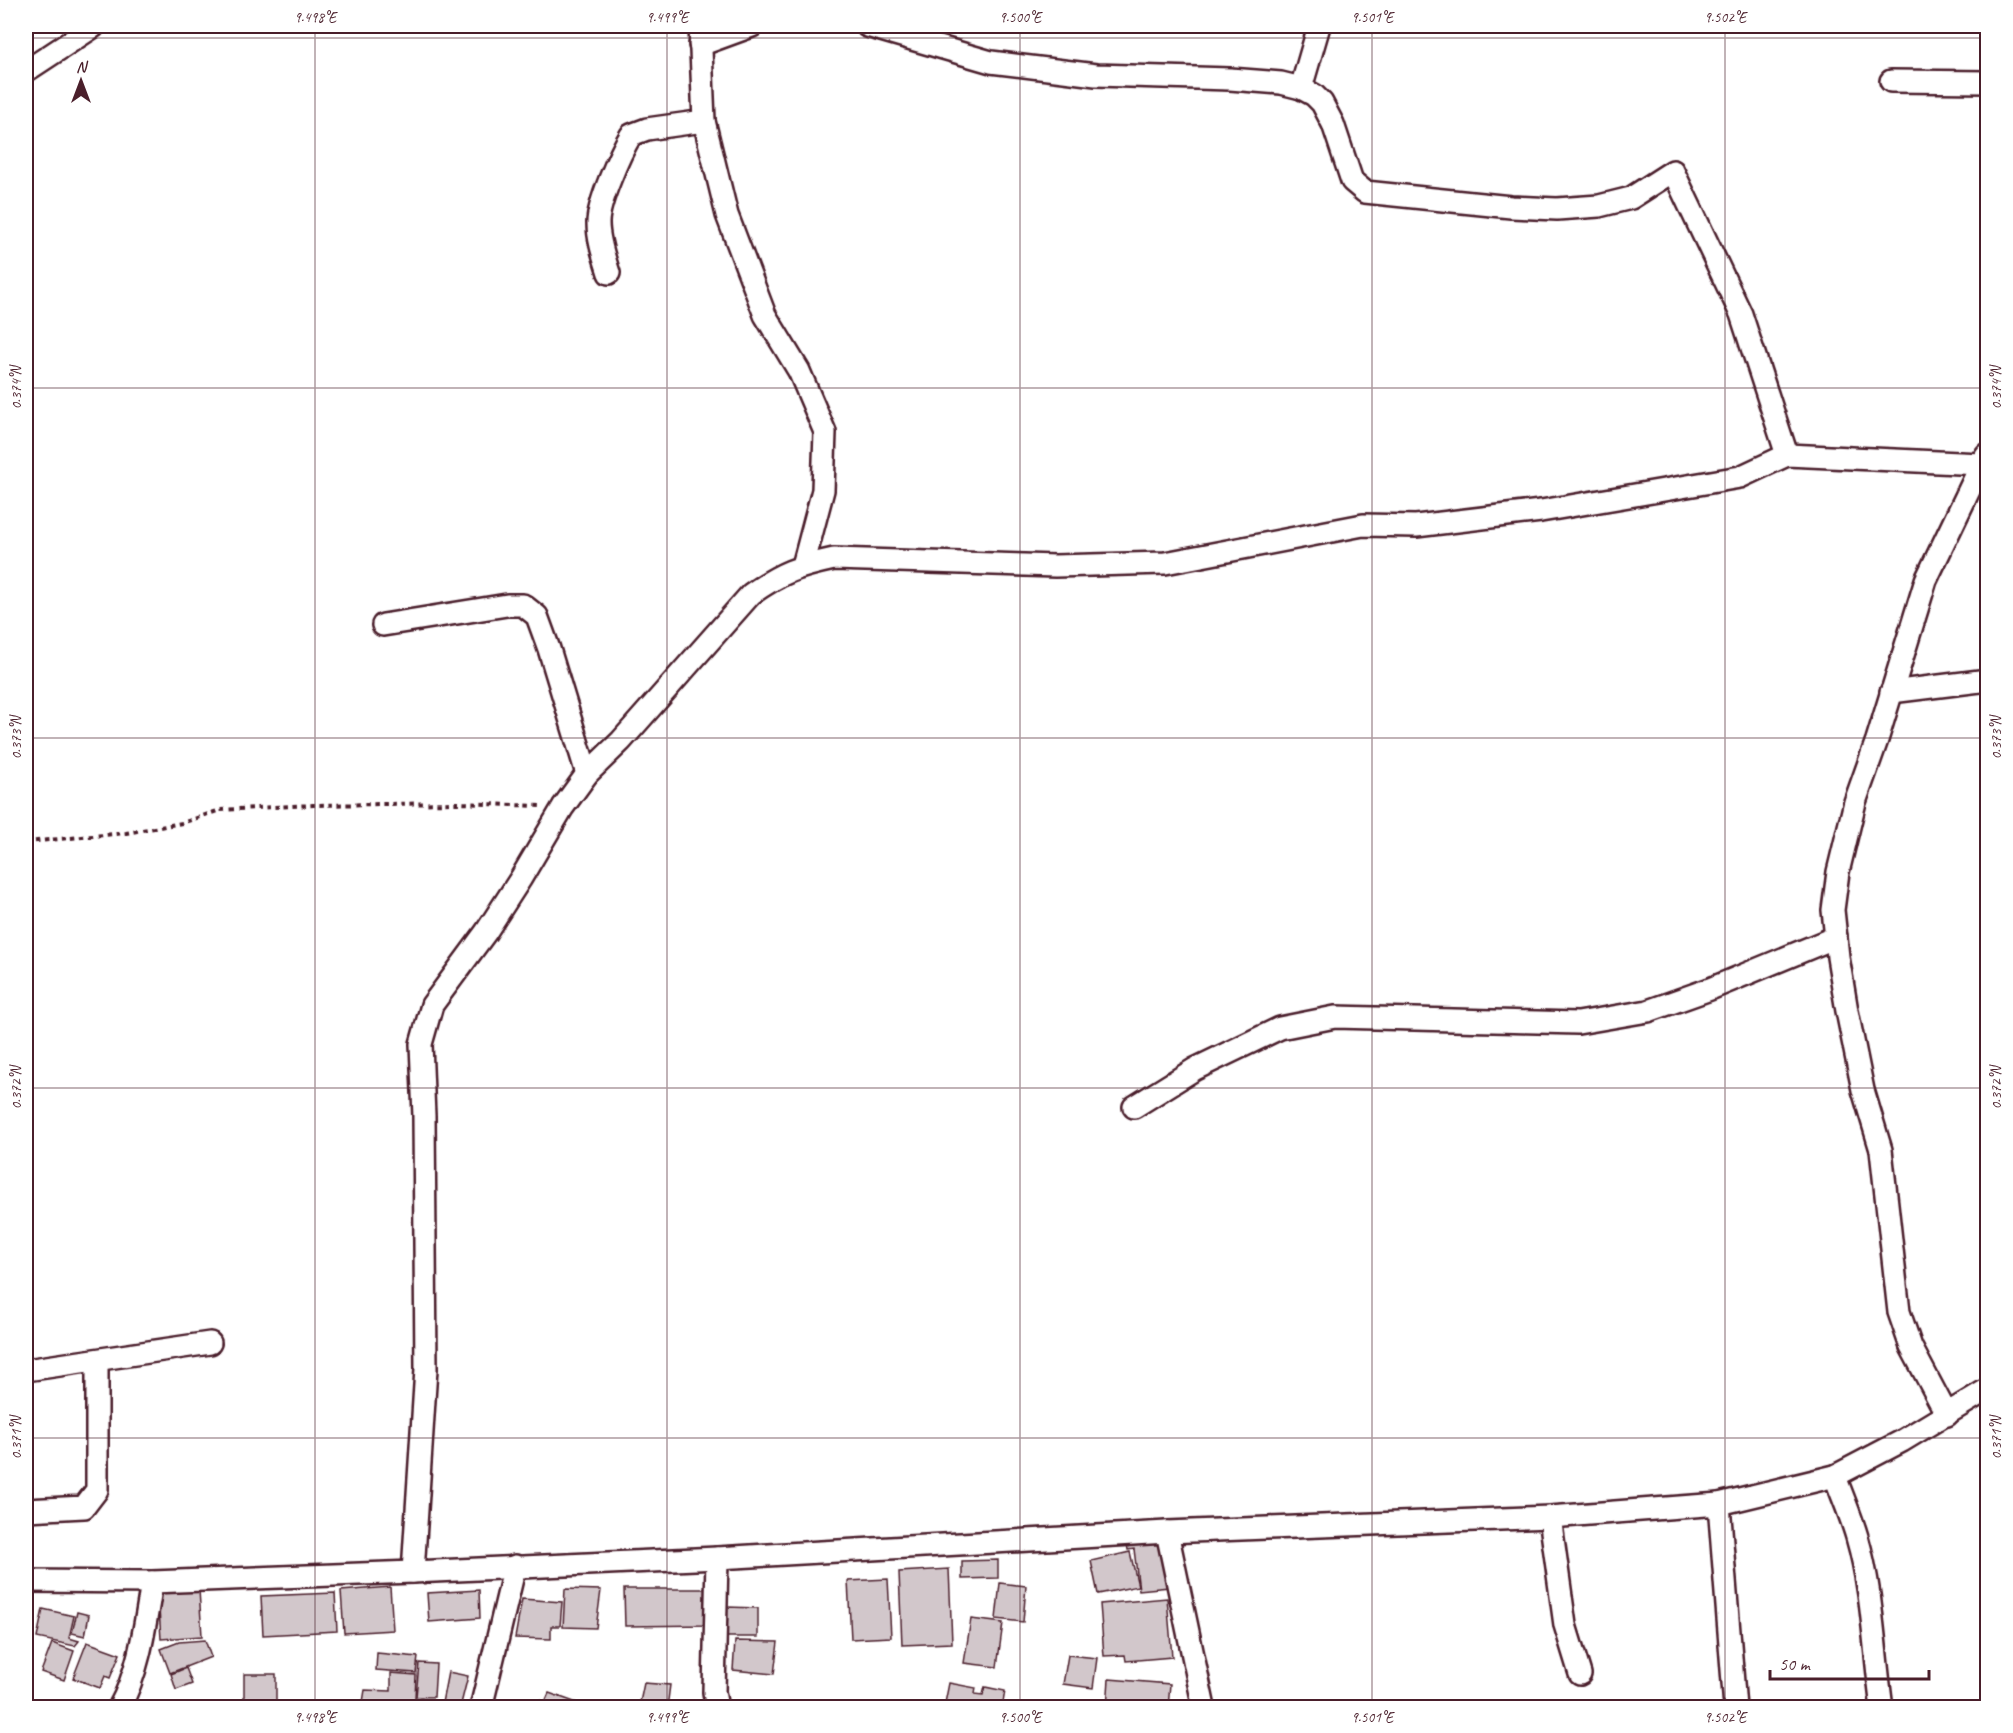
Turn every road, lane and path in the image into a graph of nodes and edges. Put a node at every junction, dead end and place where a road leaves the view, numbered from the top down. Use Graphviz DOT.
graph roads {
  1 [pos="752,26"];
  2 [pos="867,26"];
  3 [pos="1319,26"];
  4 [pos="93,27"];
  5 [pos="700,35"];
  6 [pos="26,71"];
  7 [pos="1891,81"];
  8 [pos="1988,82"];
  9 [pos="1301,88"];
  10 [pos="704,121"];
  11 [pos="609,273"];
  12 [pos="1787,455"];
  13 [pos="1984,458"];
  14 [pos="803,566"];
  15 [pos="383,625"];
  16 [pos="1988,680"];
  17 [pos="1891,692"];
  18 [pos="586,774"];
  19 [pos="563,807"];
  20 [pos="26,843"];
  21 [pos="1836,937"];
  22 [pos="1134,1107"];
  23 [pos="210,1343"];
  24 [pos="97,1360"];
  25 [pos="26,1370"];
  26 [pos="1988,1389"];
  27 [pos="1947,1415"];
  28 [pos="1835,1476"];
  29 [pos="1719,1504"];
  30 [pos="26,1510"];
  31 [pos="1550,1517"];
  32 [pos="1167,1532"];
  33 [pos="717,1557"];
  34 [pos="515,1566"];
  35 [pos="413,1572"];
  36 [pos="26,1581"];
  37 [pos="152,1582"];
  38 [pos="1580,1674"];
  39 [pos="119,1707"];
  40 [pos="481,1707"];
  41 [pos="717,1707"];
  42 [pos="1204,1707"];
  43 [pos="1736,1707"];
  44 [pos="1882,1707"];
  1 -- 5 [label="street"];
  2 -- 9 [label="street"];
  3 -- 9 [label="street"];
  4 -- 6 [label="street"];
  5 -- 10 [label="street"];
  7 -- 8 [label="street"];
  9 -- 12 [label="street"];
  10 -- 11 [label="street"];
  10 -- 14 [label="street"];
  12 -- 13 [label="street"];
  12 -- 14 [label="street"];
  13 -- 17 [label="street"];
  14 -- 18 [label="street"];
  15 -- 18 [label="street"];
  16 -- 17 [label="street"];
  17 -- 21 [label="street"];
  18 -- 19 [label="street"];
  19 -- 20 [label="path"];
  19 -- 35 [label="street"];
  21 -- 22 [label="street"];
  21 -- 27 [label="street"];
  23 -- 24 [label="street"];
  24 -- 25 [label="street"];
  24 -- 30 [label="street"];
  26 -- 27 [label="street"];
  27 -- 28 [label="street"];
  28 -- 29 [label="street"];
  28 -- 44 [label="street"];
  29 -- 31 [label="street"];
  29 -- 43 [label="street"];
  31 -- 32 [label="street"];
  31 -- 38 [label="street"];
  32 -- 33 [label="street"];
  32 -- 42 [label="street"];
  33 -- 34 [label="street"];
  33 -- 41 [label="street"];
  34 -- 35 [label="street"];
  34 -- 40 [label="street"];
  35 -- 37 [label="street"];
  36 -- 37 [label="street"];
  37 -- 39 [label="street"];
}
